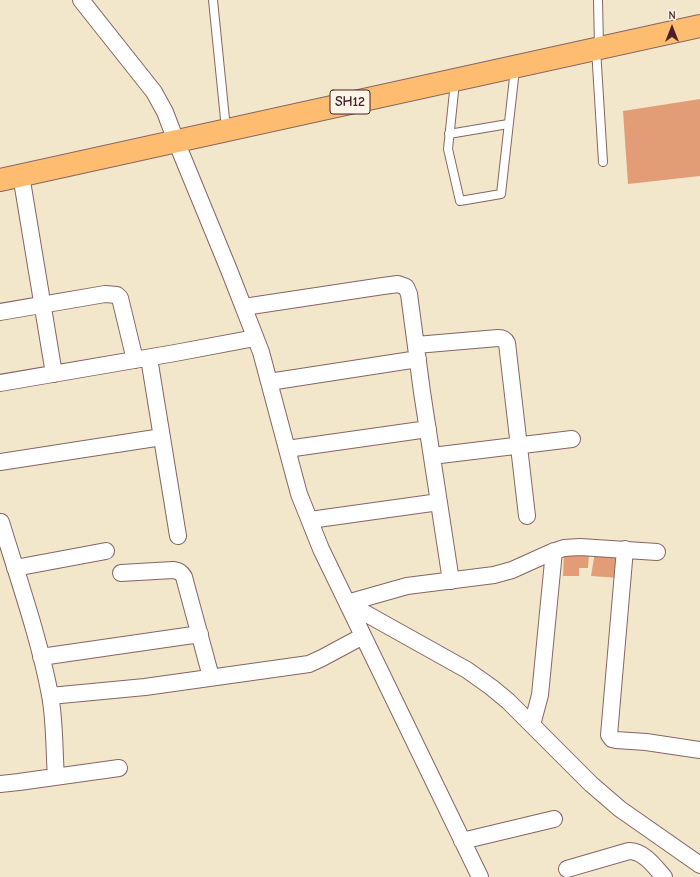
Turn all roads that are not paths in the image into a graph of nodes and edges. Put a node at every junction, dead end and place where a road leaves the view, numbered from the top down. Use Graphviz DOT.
graph roads {
  1 [pos="82,0"];
  2 [pos="213,0"];
  3 [pos="598,0"];
  4 [pos="700,26"];
  5 [pos="598,48"];
  6 [pos="515,66"];
  7 [pos="456,79"];
  8 [pos="508,124"];
  9 [pos="226,130"];
  10 [pos="449,134"];
  11 [pos="176,141"];
  12 [pos="603,162"];
  13 [pos="10,178"];
  14 [pos="42,305"];
  15 [pos="244,307"];
  16 [pos="0,312"];
  17 [pos="255,338"];
  18 [pos="417,352"];
  19 [pos="142,359"];
  20 [pos="54,374"];
  21 [pos="269,382"];
  22 [pos="0,383"];
  23 [pos="428,429"];
  24 [pos="162,437"];
  25 [pos="572,440"];
  26 [pos="519,445"];
  27 [pos="287,449"];
  28 [pos="432,456"];
  29 [pos="0,462"];
  30 [pos="439,502"];
  31 [pos="527,516"];
  32 [pos="310,520"];
  33 [pos="1,522"];
  34 [pos="178,536"];
  35 [pos="625,550"];
  36 [pos="106,551"];
  37 [pos="554,551"];
  38 [pos="657,552"];
  39 [pos="15,568"];
  40 [pos="121,573"];
  41 [pos="451,581"];
  42 [pos="347,603"];
  43 [pos="200,634"];
  44 [pos="363,636"];
  45 [pos="41,657"];
  46 [pos="211,677"];
  47 [pos="50,696"];
  48 [pos="532,725"];
  49 [pos="700,750"];
  50 [pos="119,768"];
  51 [pos="56,777"];
  52 [pos="0,784"];
  53 [pos="554,819"];
  54 [pos="462,841"];
  55 [pos="700,865"];
  56 [pos="567,868"];
  57 [pos="480,877"];
  58 [pos="664,877"];
  1 -- 11 [label="street"];
  2 -- 9 [label="lane"];
  3 -- 5 [label="lane"];
  4 -- 5 [label="main road, SH12"];
  5 -- 6 [label="main road, SH12"];
  5 -- 12 [label="lane"];
  6 -- 7 [label="main road, SH12"];
  6 -- 8 [label="lane"];
  7 -- 9 [label="main road, SH12"];
  7 -- 10 [label="lane"];
  8 -- 10 [label="lane"];
  8 -- 10 [label="lane"];
  9 -- 11 [label="main road, SH12"];
  11 -- 13 [label="main road, SH12"];
  11 -- 15 [label="street"];
  13 -- 14 [label="street"];
  14 -- 16 [label="street"];
  14 -- 19 [label="street"];
  14 -- 20 [label="street"];
  15 -- 17 [label="street"];
  15 -- 18 [label="street"];
  17 -- 19 [label="street"];
  17 -- 21 [label="street"];
  18 -- 21 [label="street"];
  18 -- 23 [label="street"];
  18 -- 26 [label="street"];
  19 -- 20 [label="street"];
  19 -- 24 [label="street"];
  20 -- 22 [label="street"];
  21 -- 27 [label="street"];
  23 -- 27 [label="street"];
  23 -- 28 [label="street"];
  24 -- 29 [label="street"];
  24 -- 34 [label="street"];
  25 -- 26 [label="street"];
  26 -- 28 [label="street"];
  26 -- 31 [label="street"];
  27 -- 32 [label="street"];
  28 -- 30 [label="street"];
  30 -- 32 [label="street"];
  30 -- 41 [label="street"];
  32 -- 42 [label="street"];
  33 -- 39 [label="street"];
  35 -- 37 [label="street"];
  35 -- 38 [label="street"];
  35 -- 49 [label="street"];
  36 -- 39 [label="street"];
  37 -- 41 [label="street"];
  37 -- 48 [label="street"];
  39 -- 45 [label="street"];
  40 -- 43 [label="street"];
  41 -- 42 [label="street"];
  42 -- 44 [label="street"];
  42 -- 48 [label="street"];
  43 -- 45 [label="street"];
  43 -- 46 [label="street"];
  44 -- 46 [label="street"];
  44 -- 54 [label="street"];
  45 -- 47 [label="street"];
  46 -- 47 [label="street"];
  47 -- 51 [label="street"];
  48 -- 55 [label="street"];
  50 -- 51 [label="street"];
  51 -- 52 [label="street"];
  53 -- 54 [label="street"];
  54 -- 57 [label="street"];
  56 -- 58 [label="street"];
}
